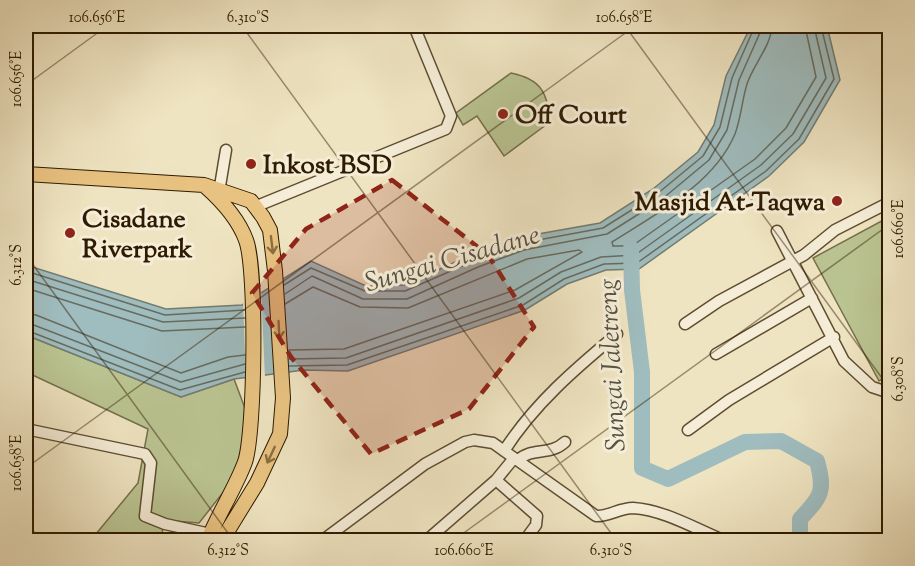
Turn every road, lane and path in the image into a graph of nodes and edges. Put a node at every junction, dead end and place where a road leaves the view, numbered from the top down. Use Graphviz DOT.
graph roads {
  1 [pos="414,26"];
  2 [pos="226,150"];
  3 [pos="26,174"];
  4 [pos="219,193"];
  5 [pos="890,202"];
  6 [pos="257,206"];
  7 [pos="777,231"];
  8 [pos="792,262"];
  9 [pos="812,298"];
  10 [pos="685,324"];
  11 [pos="617,334"];
  12 [pos="834,337"];
  13 [pos="716,354"];
  14 [pos="890,393"];
  15 [pos="26,429"];
  16 [pos="688,430"];
  17 [pos="565,442"];
  18 [pos="504,451"];
  19 [pos="516,459"];
  20 [pos="496,480"];
  21 [pos="215,538"];
  22 [pos="323,540"];
  23 [pos="427,540"];
  24 [pos="525,540"];
  25 [pos="723,540"];
  1 -- 6 [label="street"];
  2 -- 4 [label="street"];
  3 -- 4 [label="main road"];
  4 -- 6 [label="main road"];
  4 -- 21 [label="main road"];
  5 -- 8 [label="street"];
  6 -- 21 [label="main road, one-way"];
  7 -- 8 [label="street"];
  8 -- 9 [label="street"];
  8 -- 10 [label="street"];
  9 -- 12 [label="street"];
  9 -- 13 [label="street"];
  11 -- 18 [label="street"];
  12 -- 14 [label="street"];
  12 -- 16 [label="street"];
  15 -- 21 [label="street"];
  17 -- 19 [label="street"];
  18 -- 19 [label="street"];
  18 -- 22 [label="street"];
  19 -- 20 [label="street"];
  19 -- 25 [label="street"];
  20 -- 23 [label="street"];
  20 -- 24 [label="street"];
}
